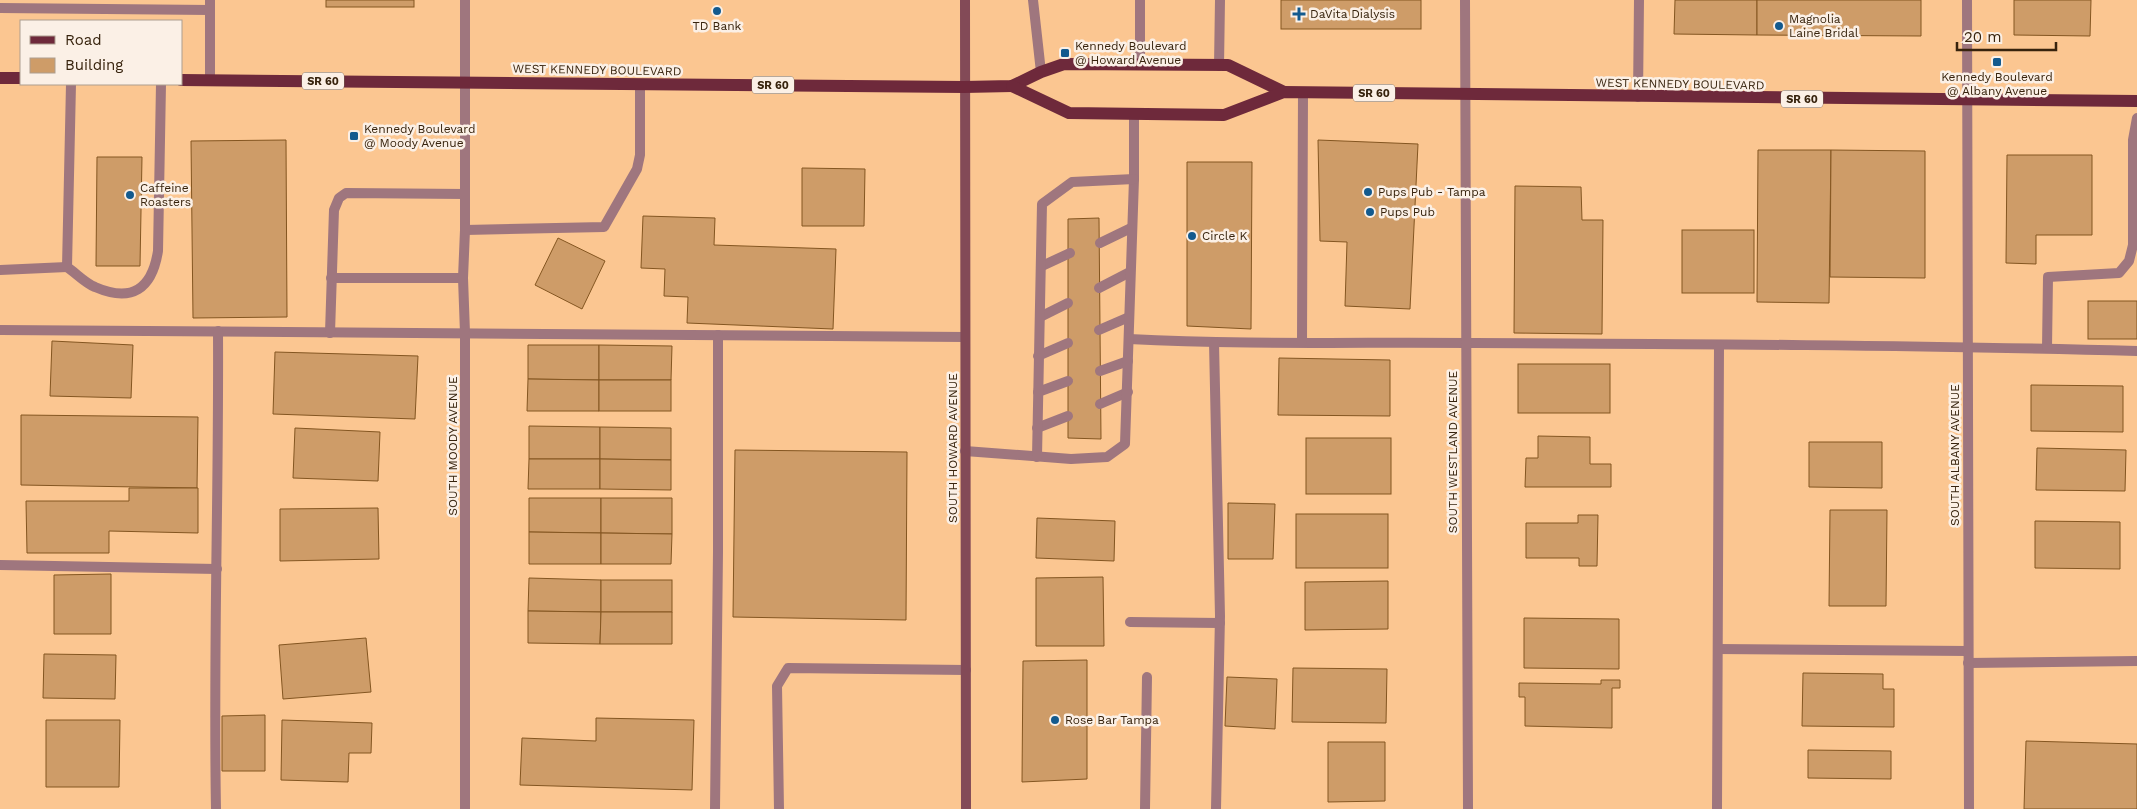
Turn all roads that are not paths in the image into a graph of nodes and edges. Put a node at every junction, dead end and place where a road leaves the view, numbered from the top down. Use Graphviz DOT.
graph roads {
  1 [pos="465,0"];
  2 [pos="965,0"];
  3 [pos="1033,0"];
  4 [pos="1140,0"];
  5 [pos="1220,0"];
  6 [pos="1465,0"];
  7 [pos="1639,0"];
  8 [pos="1967,0"];
  9 [pos="210,5"];
  10 [pos="0,8"];
  11 [pos="1140,64"];
  12 [pos="1219,66"];
  13 [pos="1040,72"];
  14 [pos="0,78"];
  15 [pos="20,78"];
  16 [pos="182,80"];
  17 [pos="210,80"];
  18 [pos="465,83"];
  19 [pos="640,84"];
  20 [pos="71,85"];
  21 [pos="161,85"];
  22 [pos="1012,86"];
  23 [pos="964,87"];
  24 [pos="1284,92"];
  25 [pos="1303,92"];
  26 [pos="1464,95"];
  27 [pos="1638,97"];
  28 [pos="1967,100"];
  29 [pos="2137,101"];
  30 [pos="1134,113"];
  31 [pos="2137,118"];
  32 [pos="1134,179"];
  33 [pos="465,194"];
  34 [pos="1131,228"];
  35 [pos="465,230"];
  36 [pos="1100,243"];
  37 [pos="1070,253"];
  38 [pos="1042,266"];
  39 [pos="67,267"];
  40 [pos="0,270"];
  41 [pos="1130,272"];
  42 [pos="331,278"];
  43 [pos="463,278"];
  44 [pos="1100,288"];
  45 [pos="1068,303"];
  46 [pos="1040,317"];
  47 [pos="1129,317"];
  48 [pos="0,330"];
  49 [pos="1100,330"];
  50 [pos="218,332"];
  51 [pos="330,332"];
  52 [pos="465,333"];
  53 [pos="718,335"];
  54 [pos="965,337"];
  55 [pos="1130,339"];
  56 [pos="1302,342"];
  57 [pos="1068,343"];
  58 [pos="1214,343"];
  59 [pos="1465,343"];
  60 [pos="1719,344"];
  61 [pos="1967,347"];
  62 [pos="2048,348"];
  63 [pos="2137,350"];
  64 [pos="1038,356"];
  65 [pos="1128,361"];
  66 [pos="1100,371"];
  67 [pos="1068,381"];
  68 [pos="1038,392"];
  69 [pos="1128,392"];
  70 [pos="1100,404"];
  71 [pos="1068,416"];
  72 [pos="1037,428"];
  73 [pos="965,451"];
  74 [pos="1037,457"];
  75 [pos="0,566"];
  76 [pos="217,569"];
  77 [pos="1130,622"];
  78 [pos="1220,623"];
  79 [pos="1718,649"];
  80 [pos="1968,651"];
  81 [pos="2137,661"];
  82 [pos="1968,663"];
  83 [pos="966,670"];
  84 [pos="1147,677"];
  85 [pos="216,809"];
  86 [pos="465,809"];
  87 [pos="715,809"];
  88 [pos="778,809"];
  89 [pos="966,809"];
  90 [pos="1145,809"];
  91 [pos="1216,809"];
  92 [pos="1468,809"];
  93 [pos="1717,809"];
  94 [pos="1968,809"];
  1 -- 18 [label="street, SOUTH MOODY AVENUE"];
  2 -- 23 [label="main road, SOUTH HOWARD AVENUE"];
  3 -- 13 [label="street"];
  4 -- 11 [label="street"];
  5 -- 12 [label="street"];
  6 -- 26 [label="street, SOUTH WESTLAND AVENUE"];
  7 -- 27 [label="street"];
  8 -- 28 [label="street, SOUTH ALBANY AVENUE"];
  9 -- 10 [label="street"];
  9 -- 17 [label="street"];
  11 -- 12 [label="main road, WEST KENNEDY BOULEVARD / SR 60"];
  11 -- 13 [label="main road, WEST KENNEDY BOULEVARD / SR 60"];
  12 -- 24 [label="main road, WEST KENNEDY BOULEVARD / SR 60"];
  13 -- 22 [label="main road, WEST KENNEDY BOULEVARD / SR 60"];
  14 -- 15 [label="main road"];
  16 -- 17 [label="main road, WEST KENNEDY BOULEVARD / SR 60"];
  17 -- 18 [label="main road, WEST KENNEDY BOULEVARD / SR 60"];
  18 -- 19 [label="main road, WEST KENNEDY BOULEVARD / SR 60"];
  18 -- 33 [label="street, SOUTH MOODY AVENUE"];
  19 -- 23 [label="main road, WEST KENNEDY BOULEVARD / SR 60"];
  19 -- 35 [label="street"];
  20 -- 39 [label="street"];
  21 -- 39 [label="street"];
  22 -- 23 [label="main road, WEST KENNEDY BOULEVARD / SR 60"];
  22 -- 30 [label="main road, WEST KENNEDY BOULEVARD / SR 60"];
  23 -- 54 [label="main road, SOUTH HOWARD AVENUE"];
  24 -- 25 [label="main road, WEST KENNEDY BOULEVARD / SR 60"];
  24 -- 30 [label="main road, WEST KENNEDY BOULEVARD / SR 60"];
  25 -- 26 [label="main road, WEST KENNEDY BOULEVARD / SR 60"];
  25 -- 56 [label="street"];
  26 -- 27 [label="main road, WEST KENNEDY BOULEVARD / SR 60"];
  26 -- 59 [label="street, SOUTH WESTLAND AVENUE"];
  27 -- 28 [label="main road, WEST KENNEDY BOULEVARD / SR 60"];
  28 -- 29 [label="main road, WEST KENNEDY BOULEVARD / SR 60"];
  28 -- 61 [label="street, SOUTH ALBANY AVENUE"];
  30 -- 32 [label="street"];
  31 -- 62 [label="street"];
  32 -- 34 [label="street"];
  32 -- 38 [label="street"];
  33 -- 35 [label="street, SOUTH MOODY AVENUE"];
  33 -- 42 [label="street"];
  34 -- 36 [label="street"];
  34 -- 41 [label="street"];
  35 -- 43 [label="street, SOUTH MOODY AVENUE"];
  37 -- 38 [label="street"];
  38 -- 46 [label="street"];
  39 -- 40 [label="street"];
  41 -- 44 [label="street"];
  41 -- 47 [label="street"];
  42 -- 43 [label="street"];
  42 -- 51 [label="street"];
  43 -- 52 [label="street, SOUTH MOODY AVENUE"];
  45 -- 46 [label="street"];
  46 -- 64 [label="street"];
  47 -- 49 [label="street"];
  47 -- 55 [label="street"];
  48 -- 50 [label="street"];
  50 -- 51 [label="street"];
  50 -- 76 [label="street"];
  51 -- 52 [label="street"];
  52 -- 53 [label="street"];
  52 -- 86 [label="street, SOUTH MOODY AVENUE"];
  53 -- 54 [label="street"];
  53 -- 87 [label="street"];
  54 -- 73 [label="main road, SOUTH HOWARD AVENUE"];
  55 -- 58 [label="street"];
  55 -- 65 [label="street"];
  56 -- 58 [label="street"];
  56 -- 59 [label="street"];
  57 -- 64 [label="street"];
  58 -- 78 [label="street"];
  59 -- 60 [label="street"];
  59 -- 92 [label="street, SOUTH WESTLAND AVENUE"];
  60 -- 61 [label="street"];
  60 -- 79 [label="street"];
  61 -- 62 [label="street"];
  61 -- 80 [label="street, SOUTH ALBANY AVENUE"];
  62 -- 63 [label="street"];
  64 -- 68 [label="street"];
  65 -- 66 [label="street"];
  65 -- 69 [label="street"];
  67 -- 68 [label="street"];
  68 -- 72 [label="street"];
  69 -- 70 [label="street"];
  69 -- 74 [label="street"];
  71 -- 72 [label="street"];
  72 -- 74 [label="street"];
  73 -- 74 [label="street"];
  73 -- 83 [label="main road, SOUTH HOWARD AVENUE"];
  75 -- 76 [label="street"];
  76 -- 85 [label="street"];
  77 -- 78 [label="street"];
  78 -- 91 [label="street"];
  79 -- 80 [label="street"];
  79 -- 93 [label="street"];
  80 -- 82 [label="street, SOUTH ALBANY AVENUE"];
  81 -- 82 [label="street"];
  82 -- 94 [label="street, SOUTH ALBANY AVENUE"];
  83 -- 88 [label="street"];
  83 -- 89 [label="main road, SOUTH HOWARD AVENUE"];
  84 -- 90 [label="street"];
}
